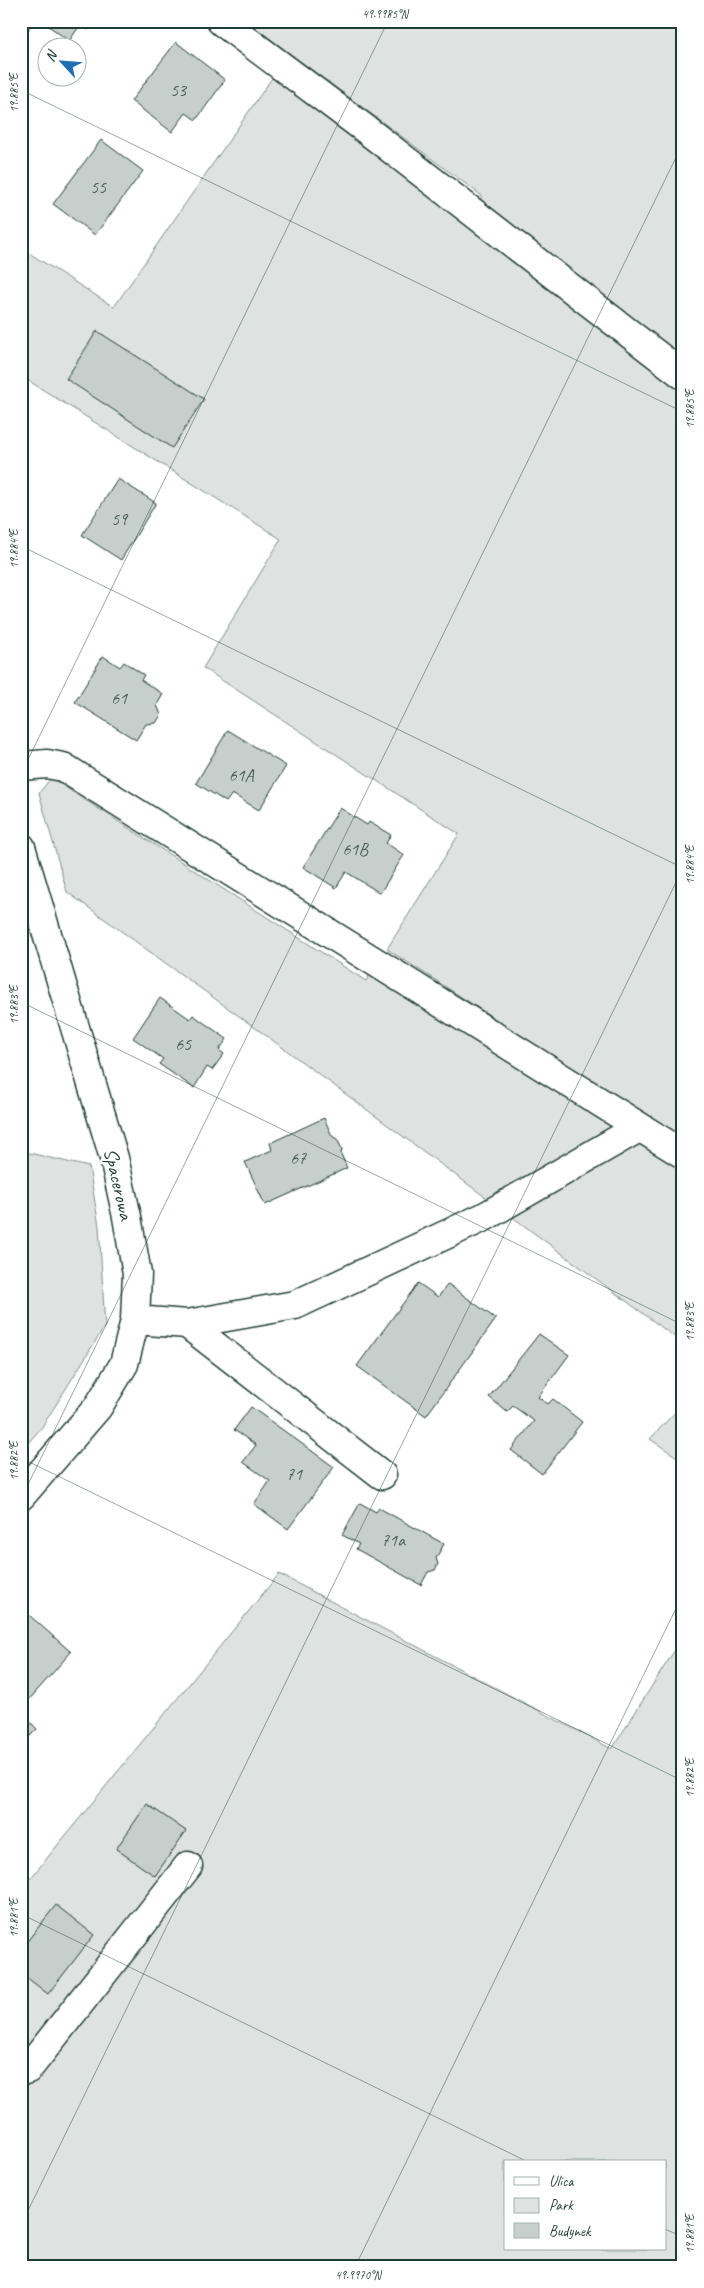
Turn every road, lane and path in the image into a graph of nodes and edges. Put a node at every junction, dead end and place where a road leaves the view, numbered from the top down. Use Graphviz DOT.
graph roads {
  1 [pos="221,21"];
  2 [pos="683,375"];
  3 [pos="21,766"];
  4 [pos="21,847"];
  5 [pos="640,1127"];
  6 [pos="683,1154"];
  7 [pos="135,1320"];
  8 [pos="187,1324"];
  9 [pos="382,1475"];
  10 [pos="21,1496"];
  11 [pos="188,1866"];
  12 [pos="21,2071"];
  1 -- 2 [label="street"];
  3 -- 5 [label="street"];
  4 -- 7 [label="street, Spacerowa"];
  5 -- 6 [label="street"];
  5 -- 8 [label="street"];
  7 -- 8 [label="street"];
  7 -- 10 [label="street, Spacerowa"];
  8 -- 9 [label="street"];
  11 -- 12 [label="street"];
}
